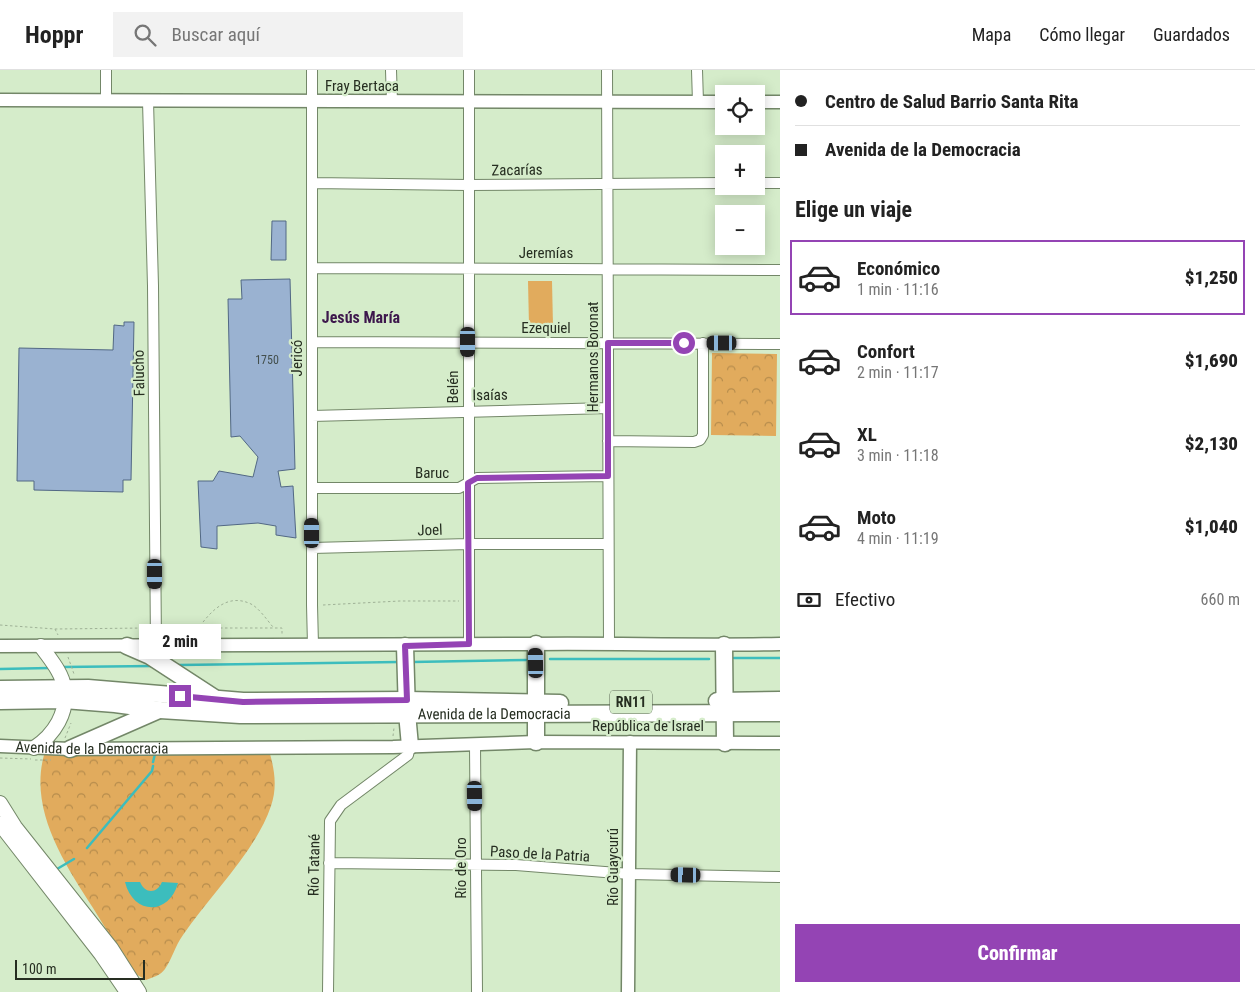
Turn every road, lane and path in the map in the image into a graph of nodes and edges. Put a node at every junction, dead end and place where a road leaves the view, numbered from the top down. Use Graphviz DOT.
graph roads {
  1 [pos="106,70"];
  2 [pos="312,70"];
  3 [pos="391,70"];
  4 [pos="469,70"];
  5 [pos="607,70"];
  6 [pos="698,70"];
  7 [pos="0,100"];
  8 [pos="106,101"];
  9 [pos="148,101"];
  10 [pos="312,102"];
  11 [pos="392,102"];
  12 [pos="469,102"];
  13 [pos="608,102"];
  14 [pos="698,102"];
  15 [pos="715,102"];
  16 [pos="765,102"];
  17 [pos="780,102"];
  18 [pos="312,183"];
  19 [pos="715,183"];
  20 [pos="765,183"];
  21 [pos="780,183"];
  22 [pos="608,184"];
  23 [pos="468,185"];
  24 [pos="312,268"];
  25 [pos="468,268"];
  26 [pos="608,269"];
  27 [pos="780,270"];
  28 [pos="312,342"];
  29 [pos="468,342"];
  30 [pos="608,343"];
  31 [pos="703,343"];
  32 [pos="780,344"];
  33 [pos="608,408"];
  34 [pos="468,410"];
  35 [pos="312,416"];
  36 [pos="608,441"];
  37 [pos="608,476"];
  38 [pos="468,483"];
  39 [pos="312,488"];
  40 [pos="469,544"];
  41 [pos="608,544"];
  42 [pos="312,548"];
  43 [pos="469,601"];
  44 [pos="312,606"];
  45 [pos="0,625"];
  46 [pos="199,627"];
  47 [pos="156,628"];
  48 [pos="167,628"];
  49 [pos="274,628"];
  50 [pos="469,644"];
  51 [pos="536,644"];
  52 [pos="609,644"];
  53 [pos="780,644"];
  54 [pos="724,645"];
  55 [pos="0,646"];
  56 [pos="41,646"];
  57 [pos="128,646"];
  58 [pos="162,646"];
  59 [pos="282,646"];
  60 [pos="314,646"];
  61 [pos="405,646"];
  62 [pos="0,689"];
  63 [pos="64,694"];
  64 [pos="217,700"];
  65 [pos="780,700"];
  66 [pos="0,701"];
  67 [pos="407,706"];
  68 [pos="725,707"];
  69 [pos="537,708"];
  70 [pos="160,710"];
  71 [pos="780,712"];
  72 [pos="536,742"];
  73 [pos="630,742"];
  74 [pos="725,742"];
  75 [pos="780,743"];
  76 [pos="475,745"];
  77 [pos="0,746"];
  78 [pos="410,746"];
  79 [pos="366,747"];
  80 [pos="34,748"];
  81 [pos="70,749"];
  82 [pos="0,803"];
  83 [pos="0,824"];
  84 [pos="329,864"];
  85 [pos="476,866"];
  86 [pos="630,874"];
  87 [pos="780,877"];
  88 [pos="127,992"];
  89 [pos="139,992"];
  90 [pos="328,992"];
  91 [pos="477,992"];
  92 [pos="628,992"];
  1 -- 8 [label="street"];
  2 -- 10 [label="street, Jericó"];
  3 -- 11 [label="street"];
  4 -- 12 [label="street, Belén"];
  5 -- 13 [label="street, Hermanos Boronat"];
  6 -- 14 [label="street"];
  7 -- 8 [label="street, Fray Bertaca"];
  8 -- 9 [label="street, Fray Bertaca"];
  9 -- 10 [label="street, Fray Bertaca"];
  9 -- 47 [label="street, Falucho"];
  10 -- 11 [label="street, Fray Bertaca"];
  10 -- 18 [label="street, Jericó"];
  11 -- 12 [label="street, Fray Bertaca"];
  12 -- 13 [label="street, Fray Bertaca"];
  12 -- 23 [label="street, Belén"];
  13 -- 14 [label="street, Fray Bertaca"];
  13 -- 22 [label="street, Hermanos Boronat"];
  14 -- 15 [label="street, Fray Bertaca"];
  16 -- 17 [label="street"];
  18 -- 23 [label="street, Zacarías"];
  18 -- 24 [label="street, Jericó"];
  19 -- 22 [label="street, Zacarías"];
  20 -- 21 [label="street"];
  22 -- 23 [label="street, Zacarías"];
  22 -- 26 [label="street, Hermanos Boronat"];
  23 -- 25 [label="street, Belén"];
  24 -- 25 [label="street, Jeremías"];
  24 -- 28 [label="street, Jericó"];
  25 -- 26 [label="street, Jeremías"];
  25 -- 29 [label="street, Belén"];
  26 -- 27 [label="street, Jeremías"];
  26 -- 30 [label="street, Hermanos Boronat"];
  28 -- 29 [label="street, Ezequiel"];
  28 -- 35 [label="street, Jericó"];
  29 -- 30 [label="street, Ezequiel"];
  29 -- 34 [label="street, Belén"];
  30 -- 31 [label="street, Ezequiel"];
  30 -- 33 [label="street, Hermanos Boronat"];
  31 -- 32 [label="street, Ezequiel"];
  31 -- 36 [label="street"];
  33 -- 34 [label="street, Isaías"];
  33 -- 36 [label="street, Hermanos Boronat"];
  34 -- 35 [label="street, Isaías"];
  34 -- 38 [label="street, Belén"];
  35 -- 39 [label="street, Jericó"];
  36 -- 37 [label="street, Hermanos Boronat"];
  37 -- 38 [label="street, Baruc"];
  37 -- 41 [label="street, Hermanos Boronat"];
  38 -- 39 [label="street, Baruc"];
  38 -- 40 [label="street, Belén"];
  39 -- 42 [label="street, Jericó"];
  40 -- 41 [label="street, Joel"];
  40 -- 42 [label="street, Joel"];
  40 -- 43 [label="street, Belén"];
  41 -- 52 [label="street, Hermanos Boronat"];
  42 -- 44 [label="street, Jericó"];
  43 -- 44 [label="path"];
  43 -- 50 [label="street, Belén"];
  44 -- 60 [label="street, Jericó"];
  45 -- 47 [label="path"];
  46 -- 48 [label="path"];
  46 -- 49 [label="path"];
  46 -- 49 [label="path"];
  47 -- 48 [label="path"];
  47 -- 58 [label="street, Falucho"];
  48 -- 58 [label="path"];
  49 -- 59 [label="path"];
  50 -- 51 [label="street"];
  50 -- 61 [label="street"];
  51 -- 52 [label="street"];
  51 -- 69 [label="highway"];
  52 -- 54 [label="street"];
  53 -- 54 [label="street"];
  54 -- 68 [label="highway"];
  55 -- 56 [label="street"];
  56 -- 57 [label="street"];
  56 -- 63 [label="main road"];
  57 -- 58 [label="street"];
  57 -- 64 [label="highway"];
  58 -- 59 [label="street"];
  59 -- 60 [label="street"];
  60 -- 61 [label="street"];
  61 -- 67 [label="highway"];
  62 -- 63 [label="highway, Avenida de la Democracia / RN11"];
  63 -- 64 [label="highway, Avenida de la Democracia / RN11"];
  63 -- 66 [label="highway, Avenida de la Democracia / RN11"];
  63 -- 70 [label="highway, Avenida de la Democracia / RN11"];
  63 -- 80 [label="main road"];
  64 -- 67 [label="highway, Avenida de la Democracia / RN11"];
  65 -- 68 [label="highway, Avenida de la Democracia / RN11"];
  67 -- 69 [label="highway, Avenida de la Democracia / RN11"];
  67 -- 70 [label="highway, Avenida de la Democracia / RN11"];
  67 -- 78 [label="highway"];
  68 -- 69 [label="highway, Avenida de la Democracia / RN11"];
  68 -- 71 [label="highway, Avenida de la Democracia / RN11"];
  68 -- 74 [label="highway"];
  69 -- 72 [label="highway"];
  70 -- 81 [label="highway"];
  72 -- 73 [label="street, República de Israel"];
  72 -- 76 [label="street, República de Israel"];
  73 -- 74 [label="street, República de Israel"];
  73 -- 86 [label="street, Río Guaycurú"];
  74 -- 75 [label="street, República de Israel"];
  76 -- 78 [label="street, República de Israel"];
  76 -- 85 [label="street, Río de Oro"];
  77 -- 80 [label="street, Avenida de la Democracia"];
  78 -- 79 [label="street, República de Israel"];
  78 -- 84 [label="street, Río Tatané"];
  79 -- 81 [label="street, Avenida de la Democracia"];
  80 -- 81 [label="street, Avenida de la Democracia"];
  82 -- 89 [label="main road"];
  83 -- 88 [label="main road"];
  84 -- 85 [label="street, Paso de la Patria"];
  84 -- 90 [label="street, Río Tatané"];
  85 -- 86 [label="street, Paso de la Patria"];
  85 -- 91 [label="street, Río de Oro"];
  86 -- 87 [label="street, Paso de la Patria"];
  86 -- 92 [label="street, Río Guaycurú"];
}
